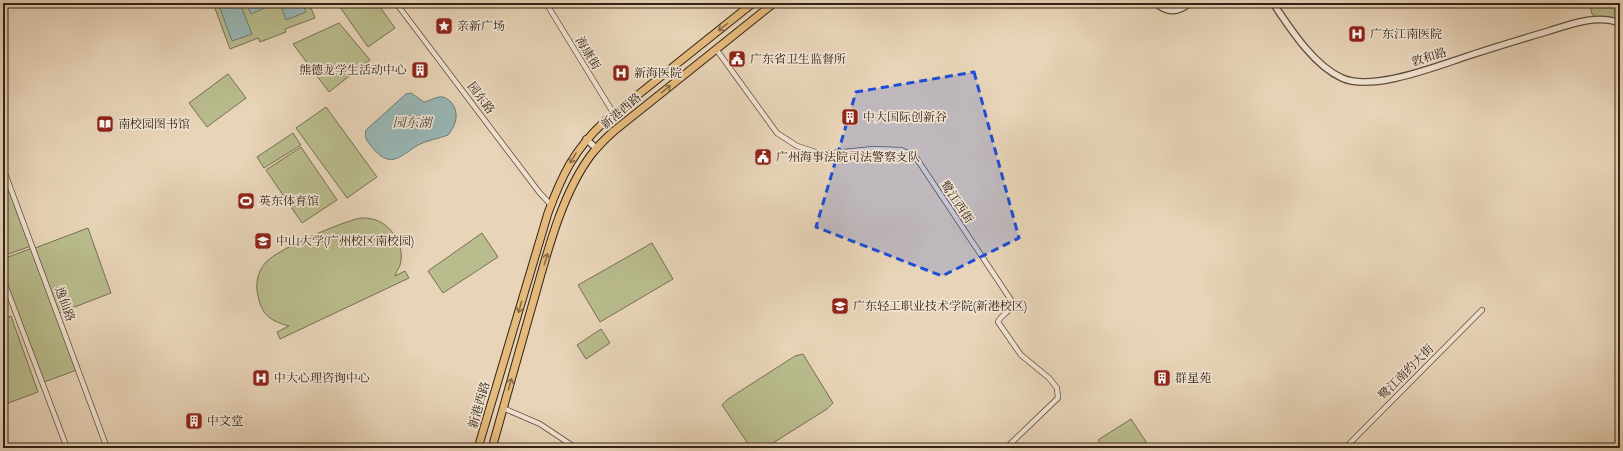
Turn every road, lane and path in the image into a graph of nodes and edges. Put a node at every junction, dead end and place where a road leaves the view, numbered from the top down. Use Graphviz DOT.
graph roads {
  1 [pos="396,3"];
  2 [pos="546,3"];
  3 [pos="753,3"];
  4 [pos="774,3"];
  5 [pos="1156,3"];
  6 [pos="1190,3"];
  7 [pos="1273,3"];
  8 [pos="1620,23"];
  9 [pos="716,49"];
  10 [pos="614,114"];
  11 [pos="586,139"];
  12 [pos="596,148"];
  13 [pos="3,168"];
  14 [pos="551,205"];
  15 [pos="528,277"];
  16 [pos="3,279"];
  17 [pos="540,280"];
  18 [pos="1482,310"];
  19 [pos="503,408"];
  20 [pos="67,448"];
  21 [pos="107,448"];
  22 [pos="478,448"];
  23 [pos="492,448"];
  24 [pos="576,448"];
  25 [pos="1006,448"];
  26 [pos="1345,448"];
  1 -- 14 [label="street, 园东路"];
  2 -- 10 [label="street, 海康街"];
  3 -- 10 [label="main road, 新港西路, one-way"];
  4 -- 9 [label="main road, 新港西路"];
  5 -- 6 [label="street"];
  7 -- 8 [label="street, 敦和路"];
  12 -- 9 [label="main road, 新港西路, one-way"];
  9 -- 25 [label="street, 鹭江西街"];
  10 -- 11 [label="main road, 新港西路"];
  11 -- 12 [label="street"];
  11 -- 14 [label="main road, 新港西路, one-way"];
  17 -- 12 [label="main road, 新港西路, one-way"];
  13 -- 21 [label="street, 逸仙路"];
  14 -- 15 [label="main road, 新港西路"];
  15 -- 17 [label="street"];
  15 -- 22 [label="main road, 新港西路, one-way"];
  16 -- 20 [label="street"];
  19 -- 17 [label="main road, 新港西路, one-way"];
  18 -- 26 [label="street, 鹭江南约大街"];
  19 -- 23 [label="main road, 新港西路"];
  19 -- 24 [label="street"];
}
